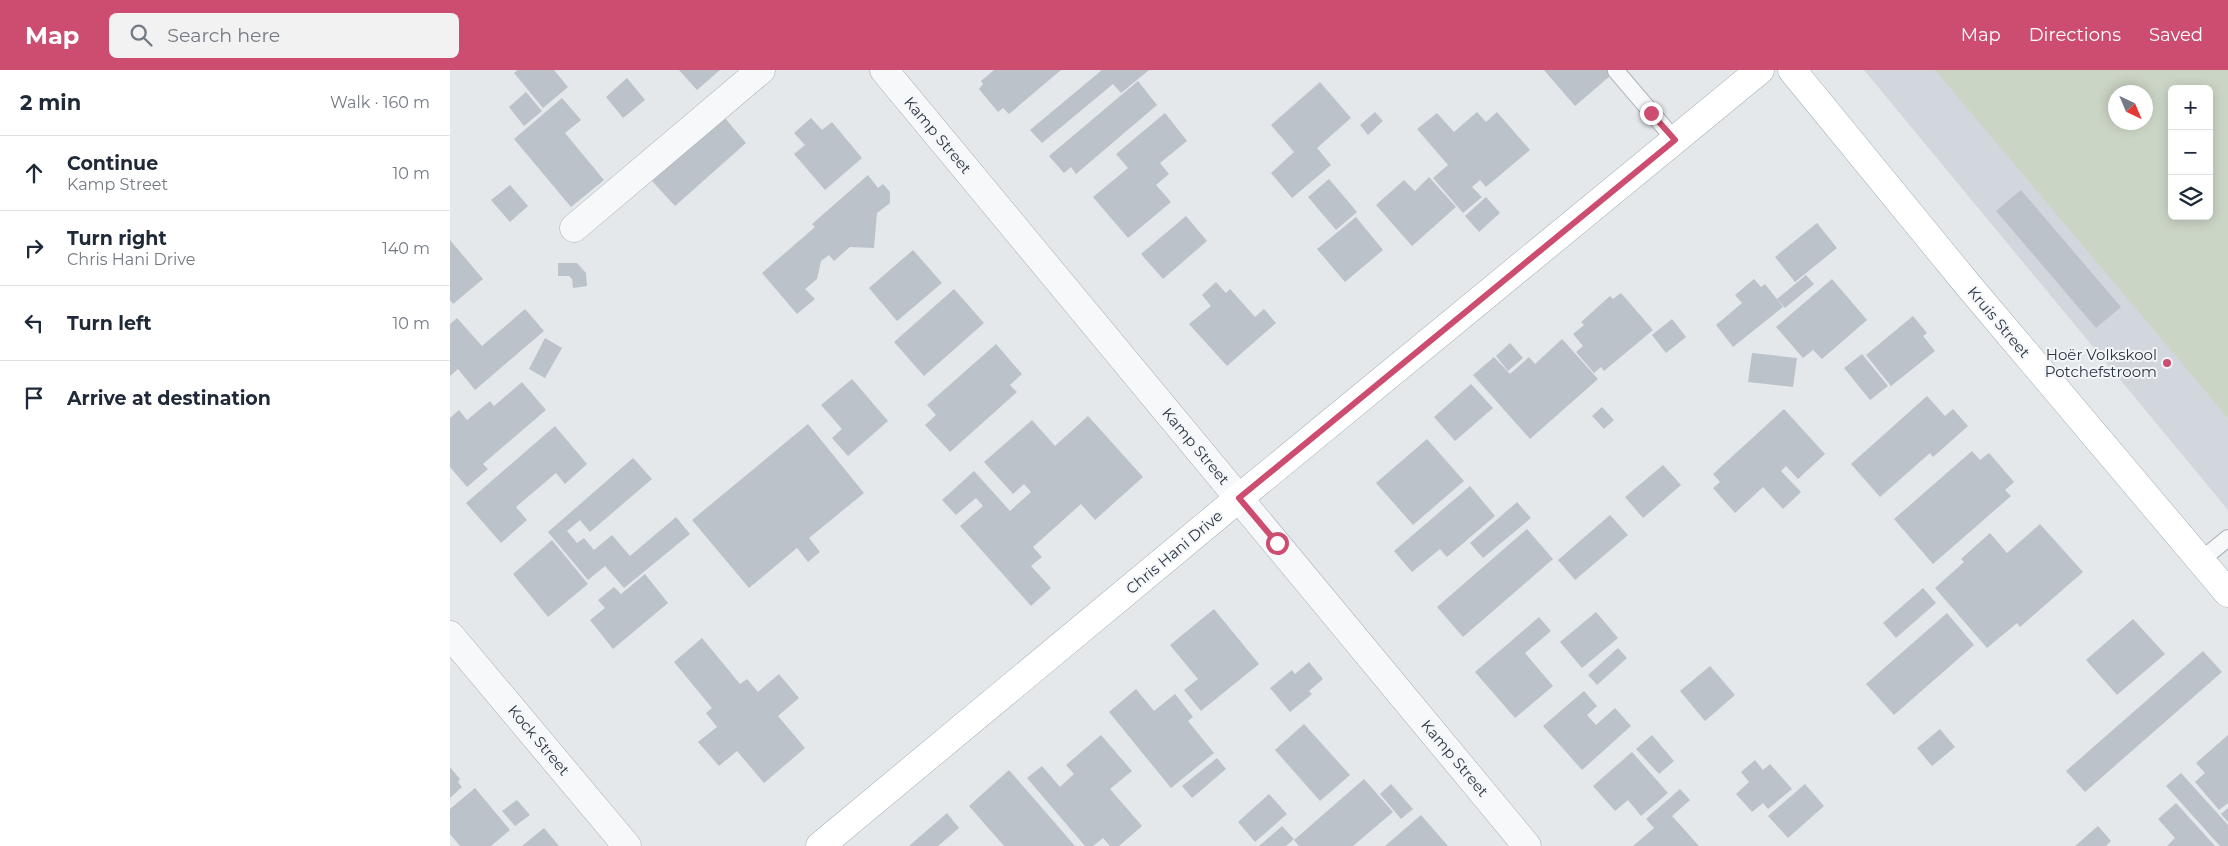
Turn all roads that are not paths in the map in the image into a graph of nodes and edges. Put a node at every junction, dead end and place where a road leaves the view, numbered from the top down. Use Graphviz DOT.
graph roads {
  1 [pos="761,70"];
  2 [pos="884,70"];
  3 [pos="1760,70"];
  4 [pos="1792,70"];
  5 [pos="1616,71"];
  6 [pos="1675,140"];
  7 [pos="574,228"];
  8 [pos="1239,498"];
  9 [pos="2228,538"];
  10 [pos="2200,561"];
  11 [pos="2228,593"];
  12 [pos="450,635"];
  13 [pos="627,846"];
  14 [pos="820,846"];
  15 [pos="1527,846"];
  1 -- 7 [label="street"];
  2 -- 8 [label="street, Kamp Street"];
  3 -- 6 [label="street, Chris Hani Drive"];
  4 -- 10 [label="street, Kruis Street"];
  5 -- 6 [label="lane"];
  6 -- 8 [label="street, Chris Hani Drive"];
  8 -- 14 [label="street, Chris Hani Drive"];
  8 -- 15 [label="street, Kamp Street"];
  9 -- 10 [label="lane"];
  10 -- 11 [label="street, Kruis Street"];
  12 -- 13 [label="street, Kock Street"];
}
